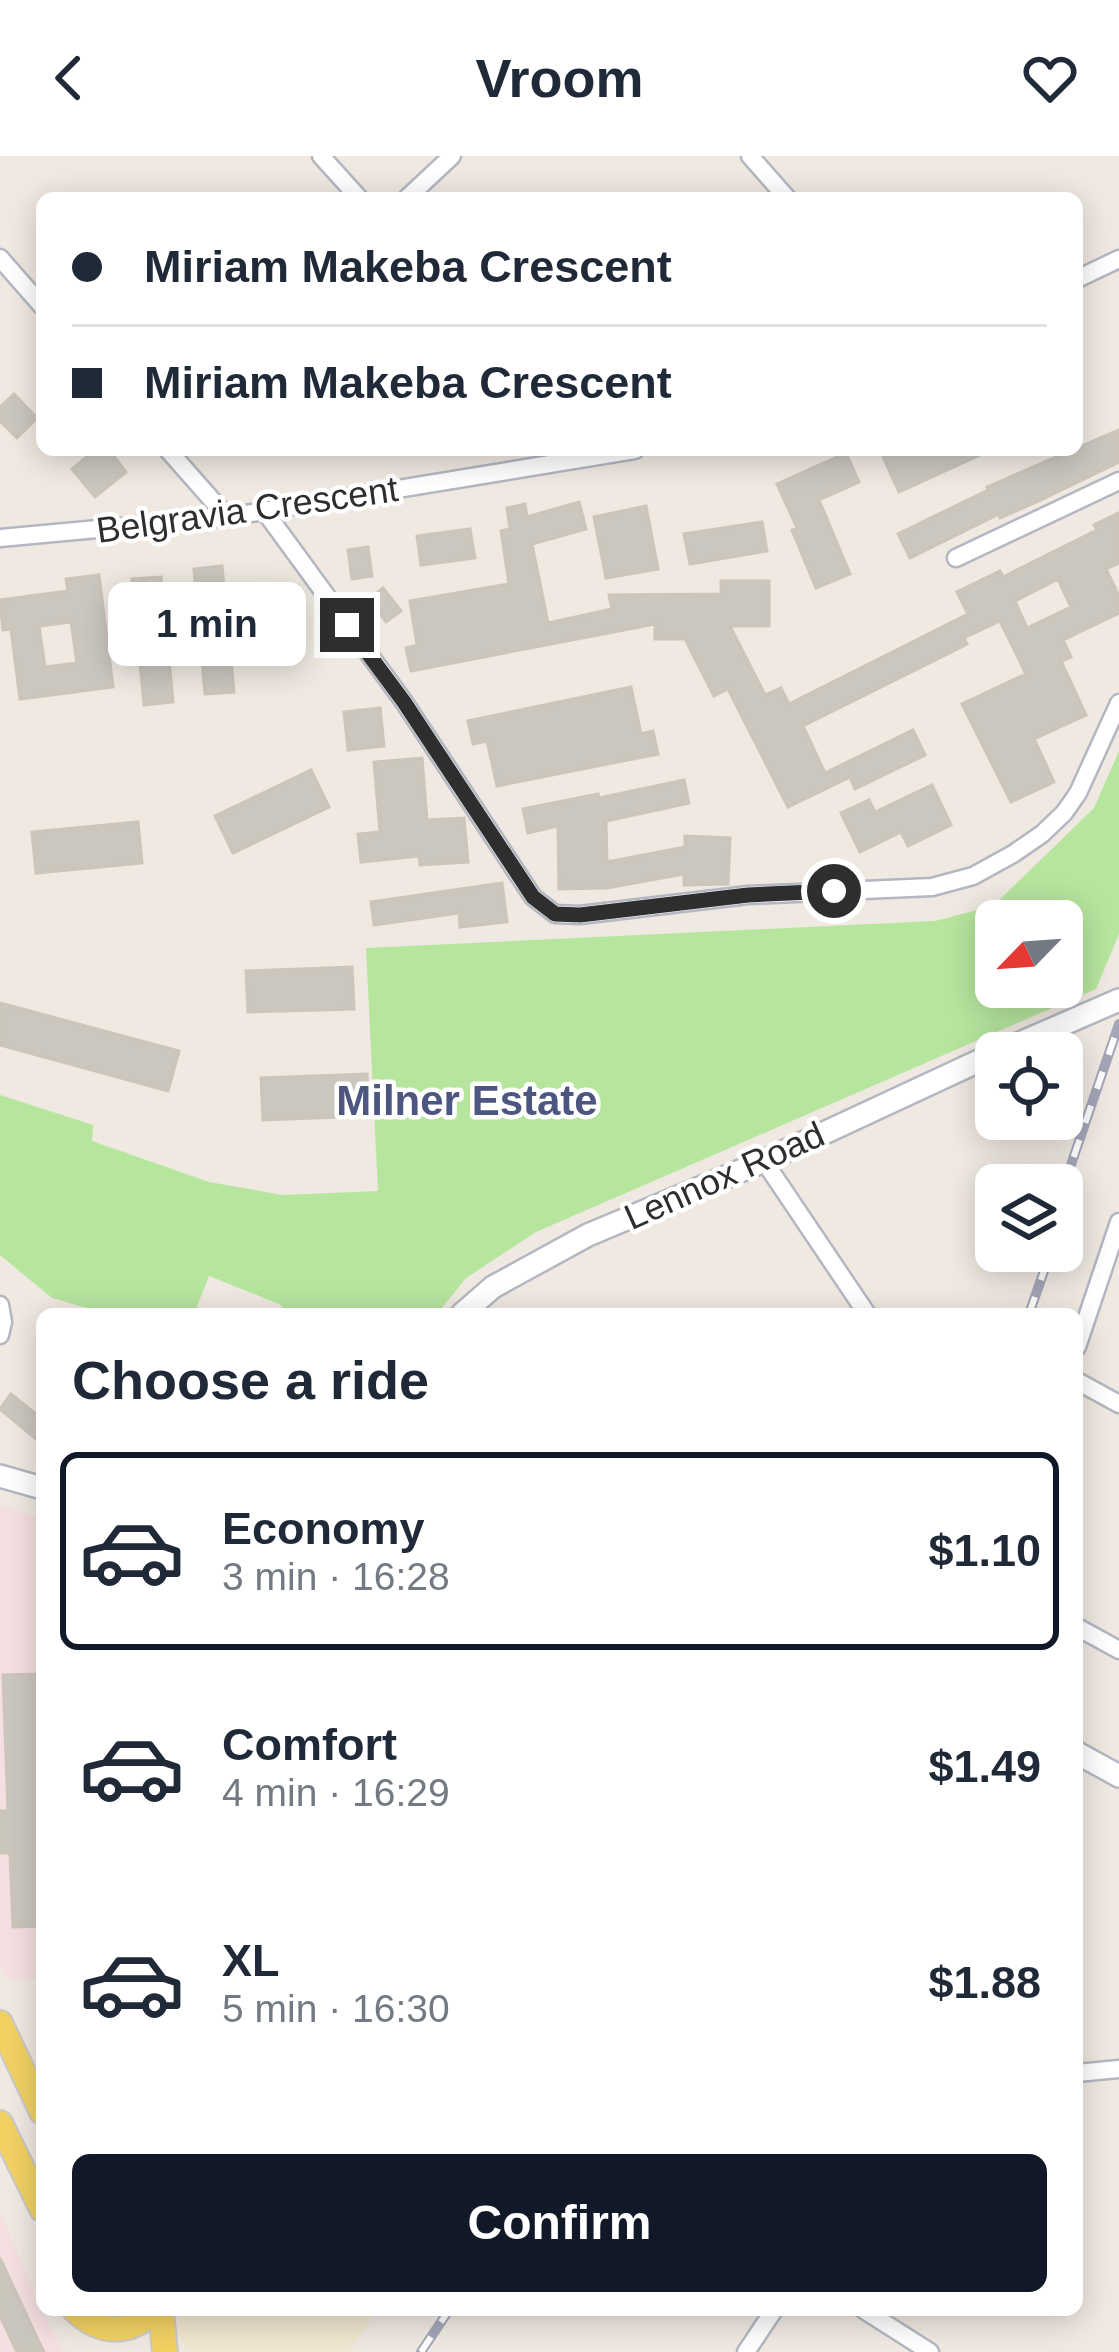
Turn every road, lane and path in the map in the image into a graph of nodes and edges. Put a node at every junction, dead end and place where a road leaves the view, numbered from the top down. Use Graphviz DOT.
graph roads {
  1 [pos="321,156"];
  2 [pos="452,156"];
  3 [pos="750,156"];
  4 [pos="354,192"];
  5 [pos="413,192"];
  6 [pos="782,192"];
  7 [pos="0,258"];
  8 [pos="1119,259"];
  9 [pos="1083,277"];
  10 [pos="36,299"];
  11 [pos="174,456"];
  12 [pos="576,456"];
  13 [pos="1119,481"];
  14 [pos="262,509"];
  15 [pos="227,517"];
  16 [pos="0,538"];
  17 [pos="956,558"];
  18 [pos="1119,704"];
  19 [pos="1119,1000"];
  20 [pos="1045,1032"];
  21 [pos="975,1063"];
  22 [pos="764,1161"];
  23 [pos="1119,1222"];
  24 [pos="0,1305"];
  25 [pos="469,1308"];
  26 [pos="863,1308"];
  27 [pos="1083,1329"];
  28 [pos="0,1335"];
  29 [pos="1083,1384"];
  30 [pos="1119,1404"];
  31 [pos="0,1476"];
  32 [pos="36,1487"];
  33 [pos="1083,1630"];
  34 [pos="1119,1650"];
  35 [pos="1083,1756"];
  36 [pos="1119,1776"];
  37 [pos="0,2023"];
  38 [pos="1119,2069"];
  39 [pos="1083,2072"];
  40 [pos="36,2099"];
  41 [pos="0,2122"];
  42 [pos="36,2197"];
  43 [pos="82,2316"];
  44 [pos="149,2316"];
  45 [pos="158,2316"];
  46 [pos="770,2316"];
  47 [pos="873,2316"];
  48 [pos="101,2328"];
  49 [pos="116,2352"];
  50 [pos="165,2352"];
  51 [pos="746,2352"];
  52 [pos="930,2352"];
  1 -- 4 [label="street"];
  2 -- 5 [label="street"];
  3 -- 6 [label="street"];
  7 -- 10 [label="street"];
  8 -- 9 [label="street"];
  11 -- 15 [label="street"];
  12 -- 14 [label="street, Belgravia Crescent"];
  13 -- 17 [label="street"];
  14 -- 15 [label="street, Belgravia Crescent"];
  14 -- 18 [label="street"];
  15 -- 16 [label="street, Belgravia Crescent"];
  19 -- 20 [label="street, Lennox Road"];
  21 -- 22 [label="street, Lennox Road"];
  22 -- 25 [label="street, Lennox Road"];
  22 -- 26 [label="street"];
  23 -- 27 [label="street"];
  24 -- 28 [label="street"];
  29 -- 30 [label="street"];
  31 -- 32 [label="street"];
  33 -- 34 [label="street"];
  35 -- 36 [label="street"];
  37 -- 40 [label="main road"];
  38 -- 39 [label="street"];
  41 -- 42 [label="main road"];
  43 -- 48 [label="main road"];
  44 -- 48 [label="main road"];
  45 -- 50 [label="main road"];
  46 -- 51 [label="street"];
  47 -- 52 [label="street"];
  48 -- 49 [label="main road"];
}
